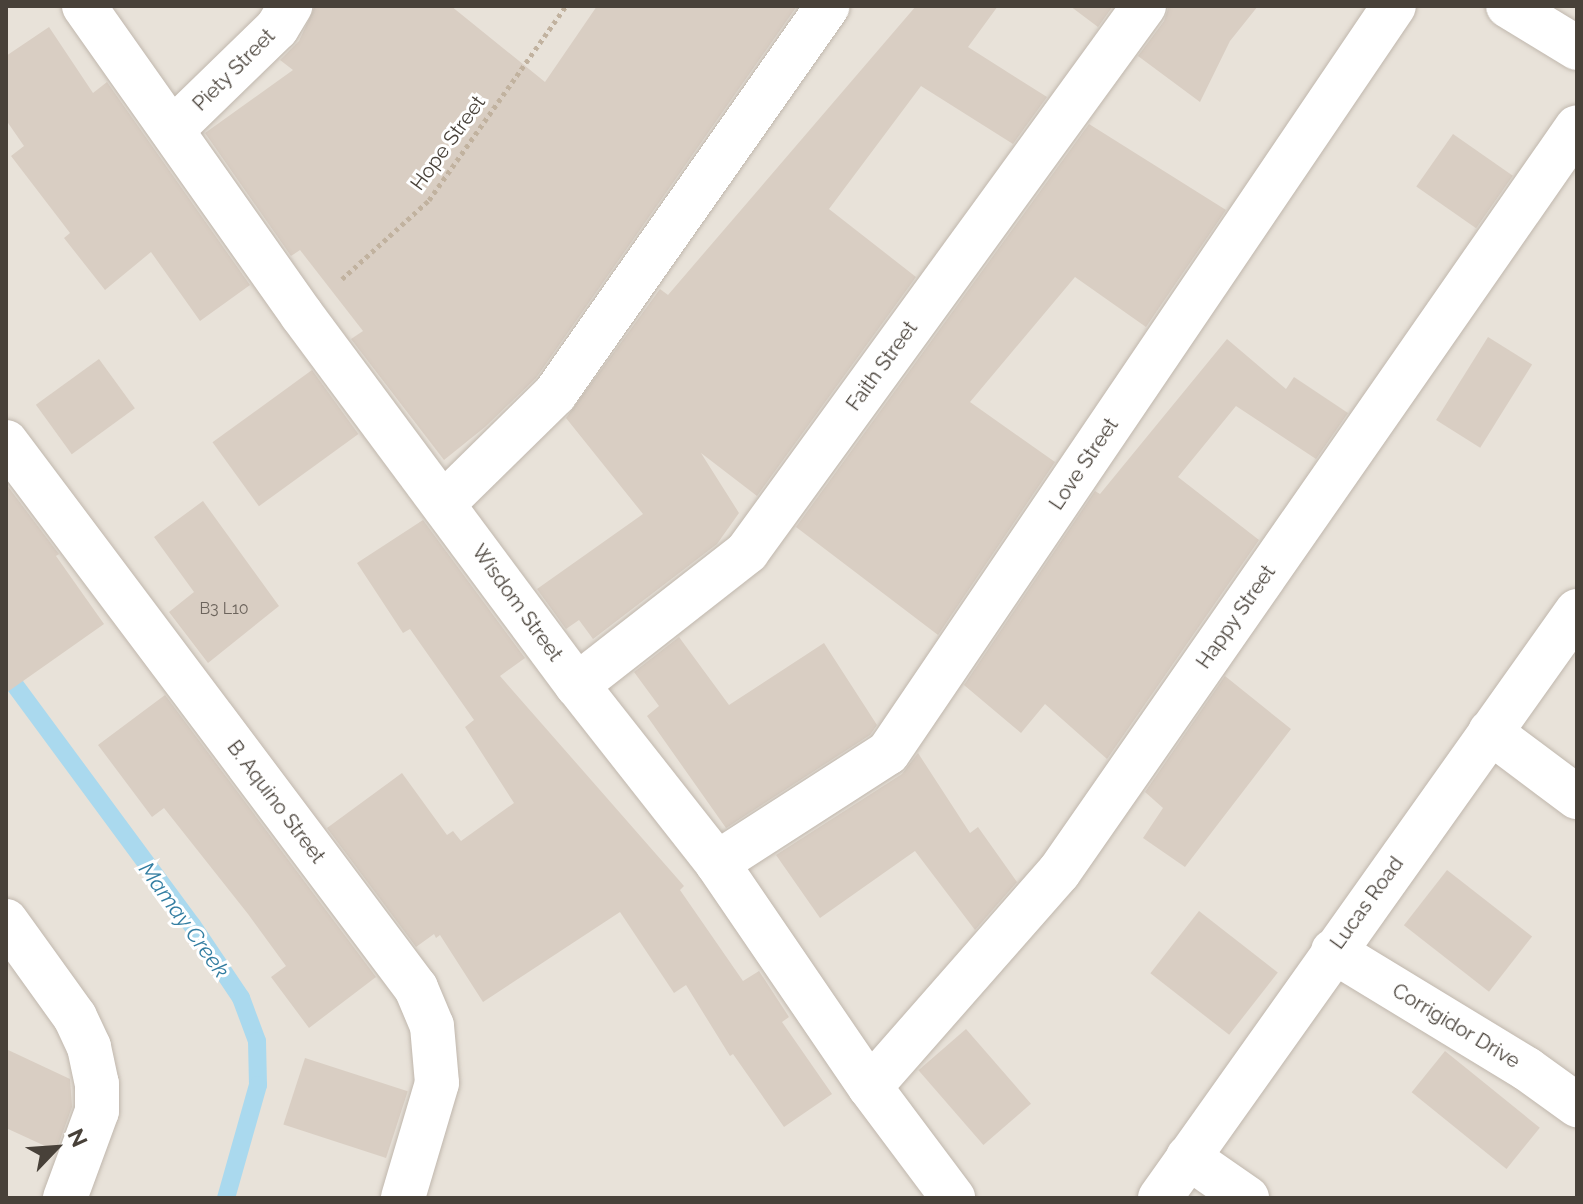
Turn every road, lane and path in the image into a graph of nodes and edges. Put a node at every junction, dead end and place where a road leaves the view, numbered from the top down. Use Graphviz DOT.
graph roads {
  1 [pos="84,6"];
  2 [pos="290,6"];
  3 [pos="566,6"];
  4 [pos="828,6"];
  5 [pos="1144,6"];
  6 [pos="1394,6"];
  7 [pos="1508,6"];
  8 [pos="1577,48"];
  9 [pos="1577,127"];
  10 [pos="173,129"];
  11 [pos="302,315"];
  12 [pos="6,442"];
  13 [pos="444,503"];
  14 [pos="1577,611"];
  15 [pos="577,685"];
  16 [pos="1490,732"];
  17 [pos="1577,797"];
  18 [pos="717,863"];
  19 [pos="6,921"];
  20 [pos="1333,951"];
  21 [pos="870,1087"];
  22 [pos="1577,1105"];
  23 [pos="1188,1157"];
  24 [pos="65,1198"];
  25 [pos="403,1198"];
  26 [pos="953,1198"];
  27 [pos="1160,1198"];
  28 [pos="1247,1198"];
  1 -- 10 [label="street, Wisdom Street"];
  2 -- 10 [label="street, Piety Street"];
  3 -- 11 [label="path, Hope Street"];
  4 -- 13 [label="street"];
  5 -- 15 [label="street, Faith Street"];
  6 -- 18 [label="street, Love Street"];
  7 -- 8 [label="street"];
  9 -- 21 [label="street, Happy Street"];
  10 -- 11 [label="street, Wisdom Street"];
  11 -- 13 [label="street, Wisdom Street"];
  12 -- 25 [label="street, B. Aquino Street"];
  13 -- 15 [label="street, Wisdom Street"];
  14 -- 16 [label="street, Lucas Road"];
  15 -- 18 [label="street, Wisdom Street"];
  16 -- 17 [label="street"];
  16 -- 20 [label="street, Lucas Road"];
  18 -- 21 [label="street, Wisdom Street"];
  19 -- 24 [label="street"];
  20 -- 22 [label="street, Corrigidor Drive"];
  20 -- 23 [label="street, Lucas Road"];
  21 -- 26 [label="street, Wisdom Street"];
  23 -- 27 [label="street, Lucas Road"];
  23 -- 28 [label="street"];
}
